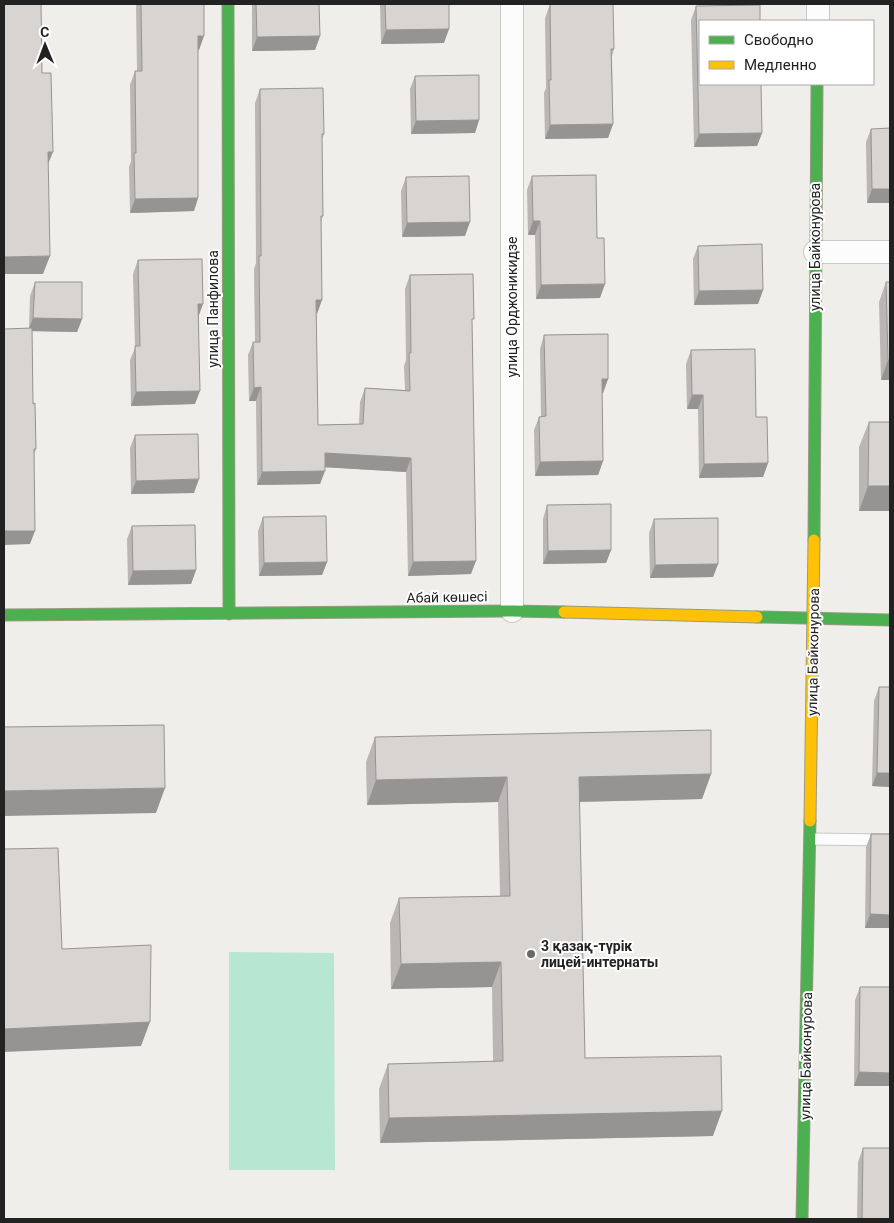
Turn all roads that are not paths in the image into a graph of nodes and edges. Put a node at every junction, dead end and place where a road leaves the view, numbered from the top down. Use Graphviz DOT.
graph roads {
  1 [pos="228,4"];
  2 [pos="512,4"];
  3 [pos="818,4"];
  4 [pos="818,20"];
  5 [pos="817,85"];
  6 [pos="815,252"];
  7 [pos="890,252"];
  8 [pos="512,611"];
  9 [pos="229,614"];
  10 [pos="4,615"];
  11 [pos="814,617"];
  12 [pos="890,620"];
  13 [pos="810,839"];
  14 [pos="890,840"];
  15 [pos="802,1219"];
  1 -- 9 [label="street, улица Панфилова"];
  2 -- 8 [label="street, улица Орджоникидзе"];
  3 -- 4 [label="street"];
  5 -- 6 [label="street, улица Байконурова"];
  6 -- 7 [label="street"];
  6 -- 11 [label="street, улица Байконурова"];
  8 -- 9 [label="street, Абай көшесі"];
  8 -- 11 [label="street, Абай көшесі"];
  9 -- 10 [label="street, Абай көшесі"];
  11 -- 12 [label="street, Абай көшесі"];
  11 -- 13 [label="street, улица Байконурова"];
  13 -- 14 [label="lane"];
  13 -- 15 [label="street, улица Байконурова"];
}
